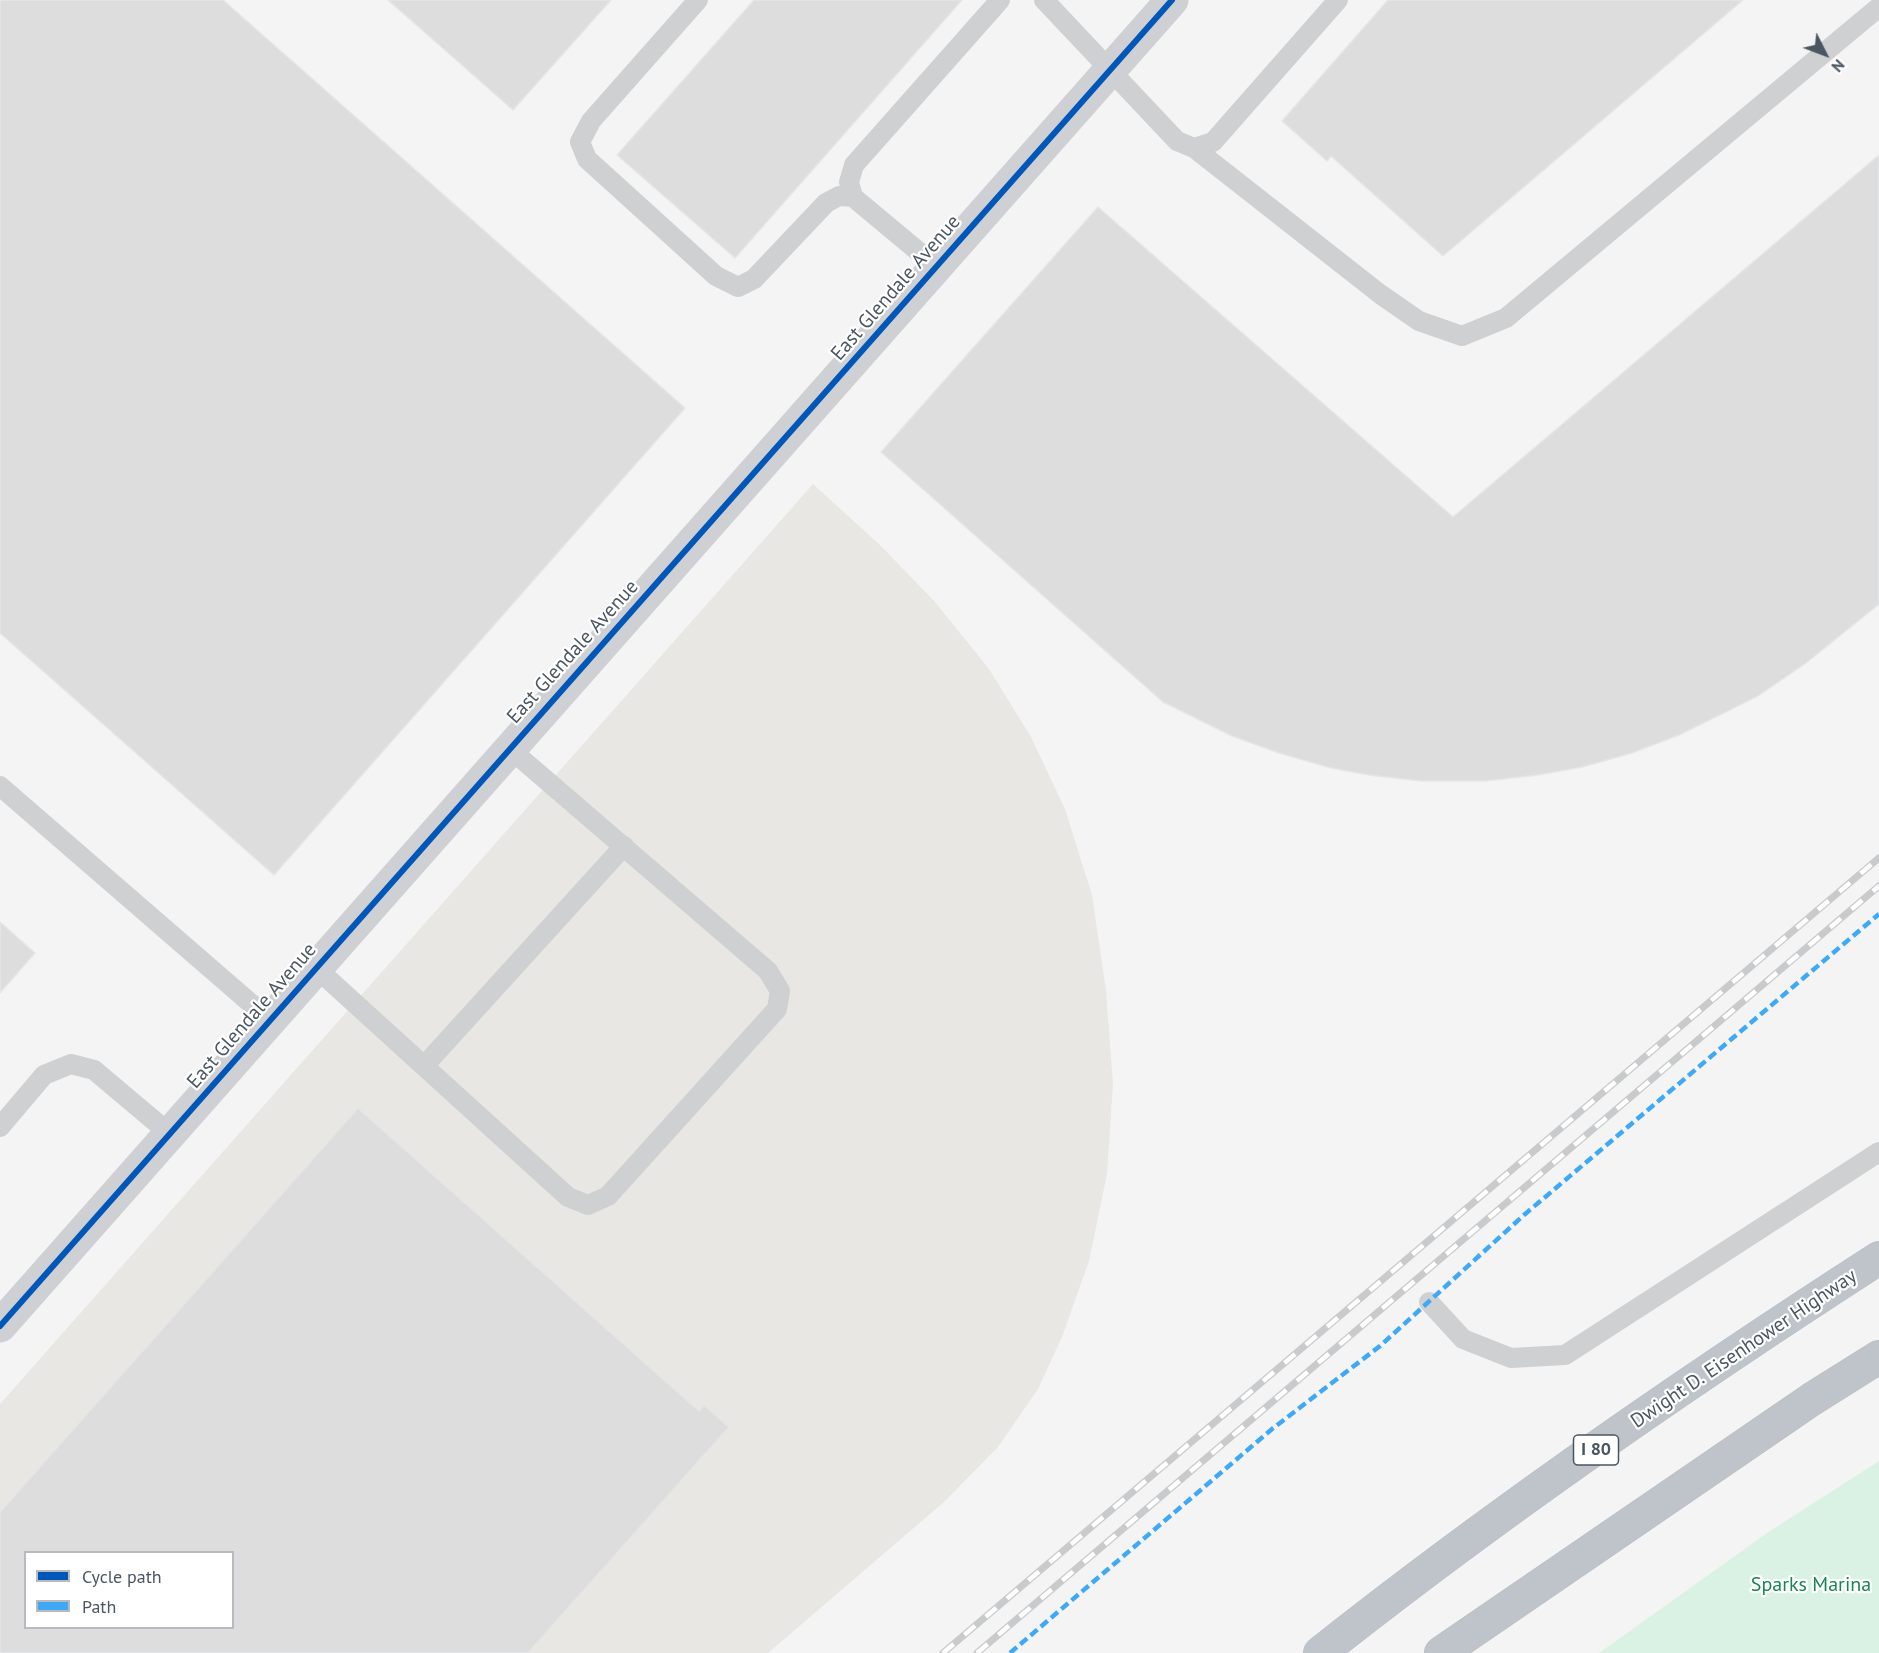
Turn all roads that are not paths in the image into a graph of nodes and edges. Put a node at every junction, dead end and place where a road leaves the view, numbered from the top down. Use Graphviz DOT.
graph roads {
  1 [pos="698,0"];
  2 [pos="1000,0"];
  3 [pos="1044,0"];
  4 [pos="1172,0"];
  5 [pos="1338,0"];
  6 [pos="1879,7"];
  7 [pos="1111,70"];
  8 [pos="1194,148"];
  9 [pos="853,197"];
  10 [pos="936,267"];
  11 [pos="510,748"];
  12 [pos="0,786"];
  13 [pos="624,846"];
  14 [pos="316,968"];
  15 [pos="270,1020"];
  16 [pos="424,1066"];
  17 [pos="0,1127"];
  18 [pos="170,1134"];
  19 [pos="1879,1152"];
  20 [pos="1879,1258"];
  21 [pos="1429,1302"];
  22 [pos="5,1309"];
  23 [pos="1879,1357"];
  24 [pos="1320,1653"];
  25 [pos="1441,1653"];
  1 -- 9 [label="lane"];
  2 -- 9 [label="lane"];
  3 -- 7 [label="lane"];
  4 -- 7 [label="street, East Glendale Avenue"];
  5 -- 8 [label="lane"];
  6 -- 8 [label="lane"];
  7 -- 8 [label="lane"];
  7 -- 10 [label="street, East Glendale Avenue"];
  9 -- 10 [label="lane"];
  10 -- 11 [label="street, East Glendale Avenue"];
  11 -- 13 [label="lane"];
  11 -- 14 [label="street, East Glendale Avenue"];
  12 -- 15 [label="lane"];
  13 -- 16 [label="lane"];
  13 -- 16 [label="lane"];
  14 -- 15 [label="street, East Glendale Avenue"];
  14 -- 16 [label="lane"];
  15 -- 18 [label="street, East Glendale Avenue"];
  17 -- 18 [label="lane"];
  18 -- 22 [label="street, East Glendale Avenue"];
  19 -- 21 [label="lane"];
  20 -- 24 [label="highway, Dwight D. Eisenhower Highway / I 80"];
  23 -- 25 [label="highway"];
}
